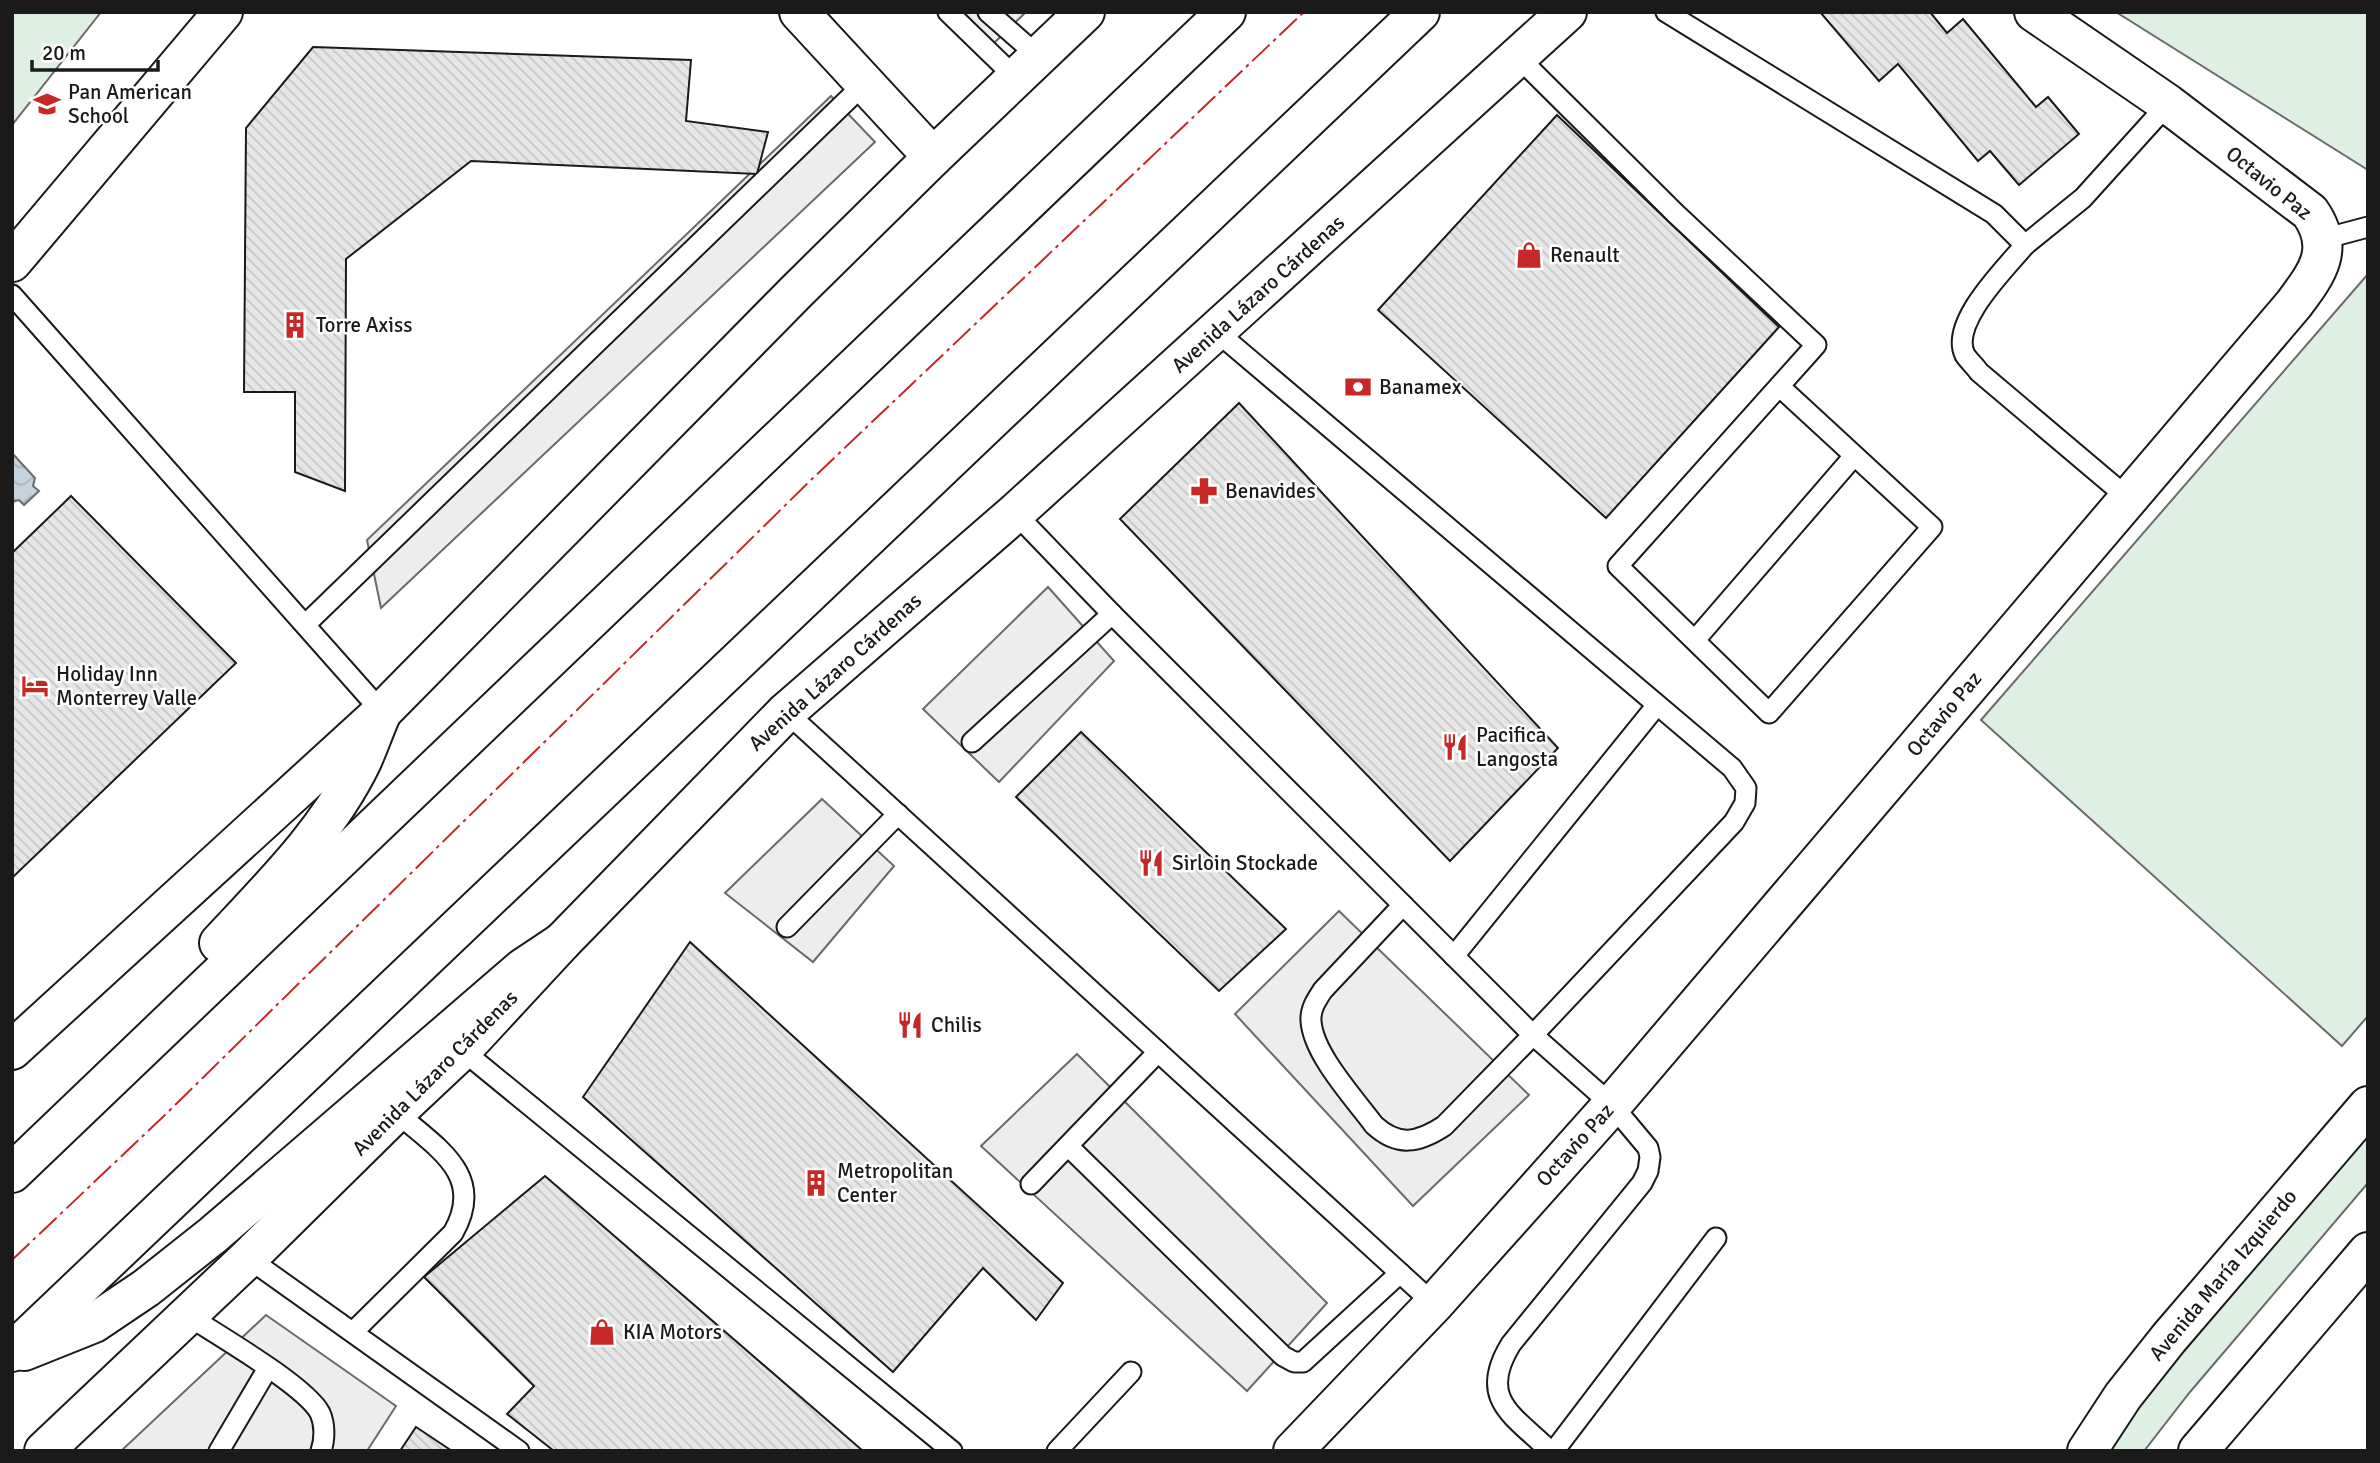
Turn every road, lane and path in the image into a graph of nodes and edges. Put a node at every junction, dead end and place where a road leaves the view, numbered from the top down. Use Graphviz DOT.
graph roads {
  1 [pos="223,12"];
  2 [pos="799,12"];
  3 [pos="948,12"];
  4 [pos="986,12"];
  5 [pos="1085,12"];
  6 [pos="1226,12"];
  7 [pos="1420,12"];
  8 [pos="1567,12"];
  9 [pos="1666,12"];
  10 [pos="2034,12"];
  11 [pos="967,30"];
  12 [pos="1518,57"];
  13 [pos="1027,67"];
  14 [pos="864,84"];
  15 [pos="2168,104"];
  16 [pos="933,156"];
  17 [pos="2368,227"];
  18 [pos="2323,239"];
  19 [pos="2025,245"];
  20 [pos="12,262"];
  21 [pos="12,295"];
  22 [pos="1217,332"];
  23 [pos="1779,386"];
  24 [pos="1854,456"];
  25 [pos="2128,498"];
  26 [pos="1015,513"];
  27 [pos="1112,614"];
  28 [pos="306,624"];
  29 [pos="1695,640"];
  30 [pos="1657,705"];
  31 [pos="382,712"];
  32 [pos="786,712"];
  33 [pos="972,742"];
  34 [pos="898,814"];
  35 [pos="1404,905"];
  36 [pos="787,927"];
  37 [pos="562,942"];
  38 [pos="1454,956"];
  39 [pos="1533,1035"];
  40 [pos="12,1050"];
  41 [pos="463,1050"];
  42 [pos="1158,1052"];
  43 [pos="94,1096"];
  44 [pos="1612,1105"];
  45 [pos="2368,1106"];
  46 [pos="396,1112"];
  47 [pos="1068,1146"];
  48 [pos="12,1173"];
  49 [pos="1031,1184"];
  50 [pos="1716,1238"];
  51 [pos="2368,1252"];
  52 [pos="248,1258"];
  53 [pos="1400,1273"];
  54 [pos="1434,1304"];
  55 [pos="187,1315"];
  56 [pos="353,1332"];
  57 [pos="12,1354"];
  58 [pos="268,1368"];
  59 [pos="1131,1372"];
  60 [pos="44,1451"];
  61 [pos="219,1451"];
  62 [pos="321,1451"];
  63 [pos="519,1451"];
  64 [pos="952,1451"];
  65 [pos="1057,1451"];
  66 [pos="1293,1451"];
  67 [pos="1552,1451"];
  68 [pos="2087,1451"];
  69 [pos="2198,1451"];
  1 -- 20 [label="main road"];
  2 -- 14 [label="main road"];
  3 -- 11 [label="lane"];
  4 -- 11 [label="lane"];
  4 -- 13 [label="lane"];
  5 -- 13 [label="main road"];
  6 -- 43 [label="main road"];
  7 -- 57 [label="main road"];
  8 -- 12 [label="main road, Avenida Lázaro Cárdenas"];
  9 -- 19 [label="lane"];
  10 -- 15 [label="main road, Octavio Paz"];
  11 -- 13 [label="lane"];
  12 -- 22 [label="main road, Avenida Lázaro Cárdenas"];
  12 -- 23 [label="lane"];
  13 -- 16 [label="main road"];
  14 -- 16 [label="main road"];
  14 -- 28 [label="lane"];
  15 -- 18 [label="main road, Octavio Paz"];
  15 -- 19 [label="lane"];
  16 -- 31 [label="main road"];
  17 -- 18 [label="lane"];
  18 -- 25 [label="main road, Octavio Paz"];
  19 -- 25 [label="lane"];
  21 -- 28 [label="lane"];
  22 -- 26 [label="main road, Avenida Lázaro Cárdenas"];
  22 -- 30 [label="lane"];
  23 -- 24 [label="lane"];
  23 -- 29 [label="lane"];
  24 -- 29 [label="lane"];
  24 -- 29 [label="lane"];
  25 -- 44 [label="main road, Octavio Paz"];
  26 -- 27 [label="lane"];
  26 -- 32 [label="main road, Avenida Lázaro Cárdenas"];
  27 -- 33 [label="lane"];
  27 -- 35 [label="lane"];
  28 -- 31 [label="lane"];
  30 -- 38 [label="lane"];
  30 -- 39 [label="lane"];
  31 -- 40 [label="main road"];
  31 -- 43 [label="main road"];
  32 -- 34 [label="lane"];
  32 -- 37 [label="main road, Avenida Lázaro Cárdenas"];
  34 -- 36 [label="lane"];
  34 -- 42 [label="lane"];
  35 -- 38 [label="lane"];
  35 -- 39 [label="lane"];
  37 -- 41 [label="main road, Avenida Lázaro Cárdenas"];
  37 -- 57 [label="main road"];
  38 -- 39 [label="lane"];
  39 -- 44 [label="lane"];
  41 -- 46 [label="main road, Avenida Lázaro Cárdenas"];
  41 -- 64 [label="lane"];
  42 -- 47 [label="lane"];
  42 -- 53 [label="lane"];
  43 -- 48 [label="main road"];
  44 -- 54 [label="main road, Octavio Paz"];
  44 -- 67 [label="lane"];
  45 -- 68 [label="main road, Avenida María Izquierdo"];
  46 -- 52 [label="main road, Avenida Lázaro Cárdenas"];
  46 -- 56 [label="lane"];
  47 -- 49 [label="lane"];
  47 -- 53 [label="lane"];
  50 -- 67 [label="lane"];
  51 -- 69 [label="main road"];
  52 -- 55 [label="main road, Avenida Lázaro Cárdenas"];
  52 -- 56 [label="lane"];
  53 -- 54 [label="lane"];
  54 -- 66 [label="main road, Octavio Paz"];
  55 -- 58 [label="lane"];
  55 -- 60 [label="main road, Avenida Lázaro Cárdenas"];
  56 -- 63 [label="lane"];
  58 -- 61 [label="lane"];
  58 -- 62 [label="lane"];
  59 -- 65 [label="lane"];
}
